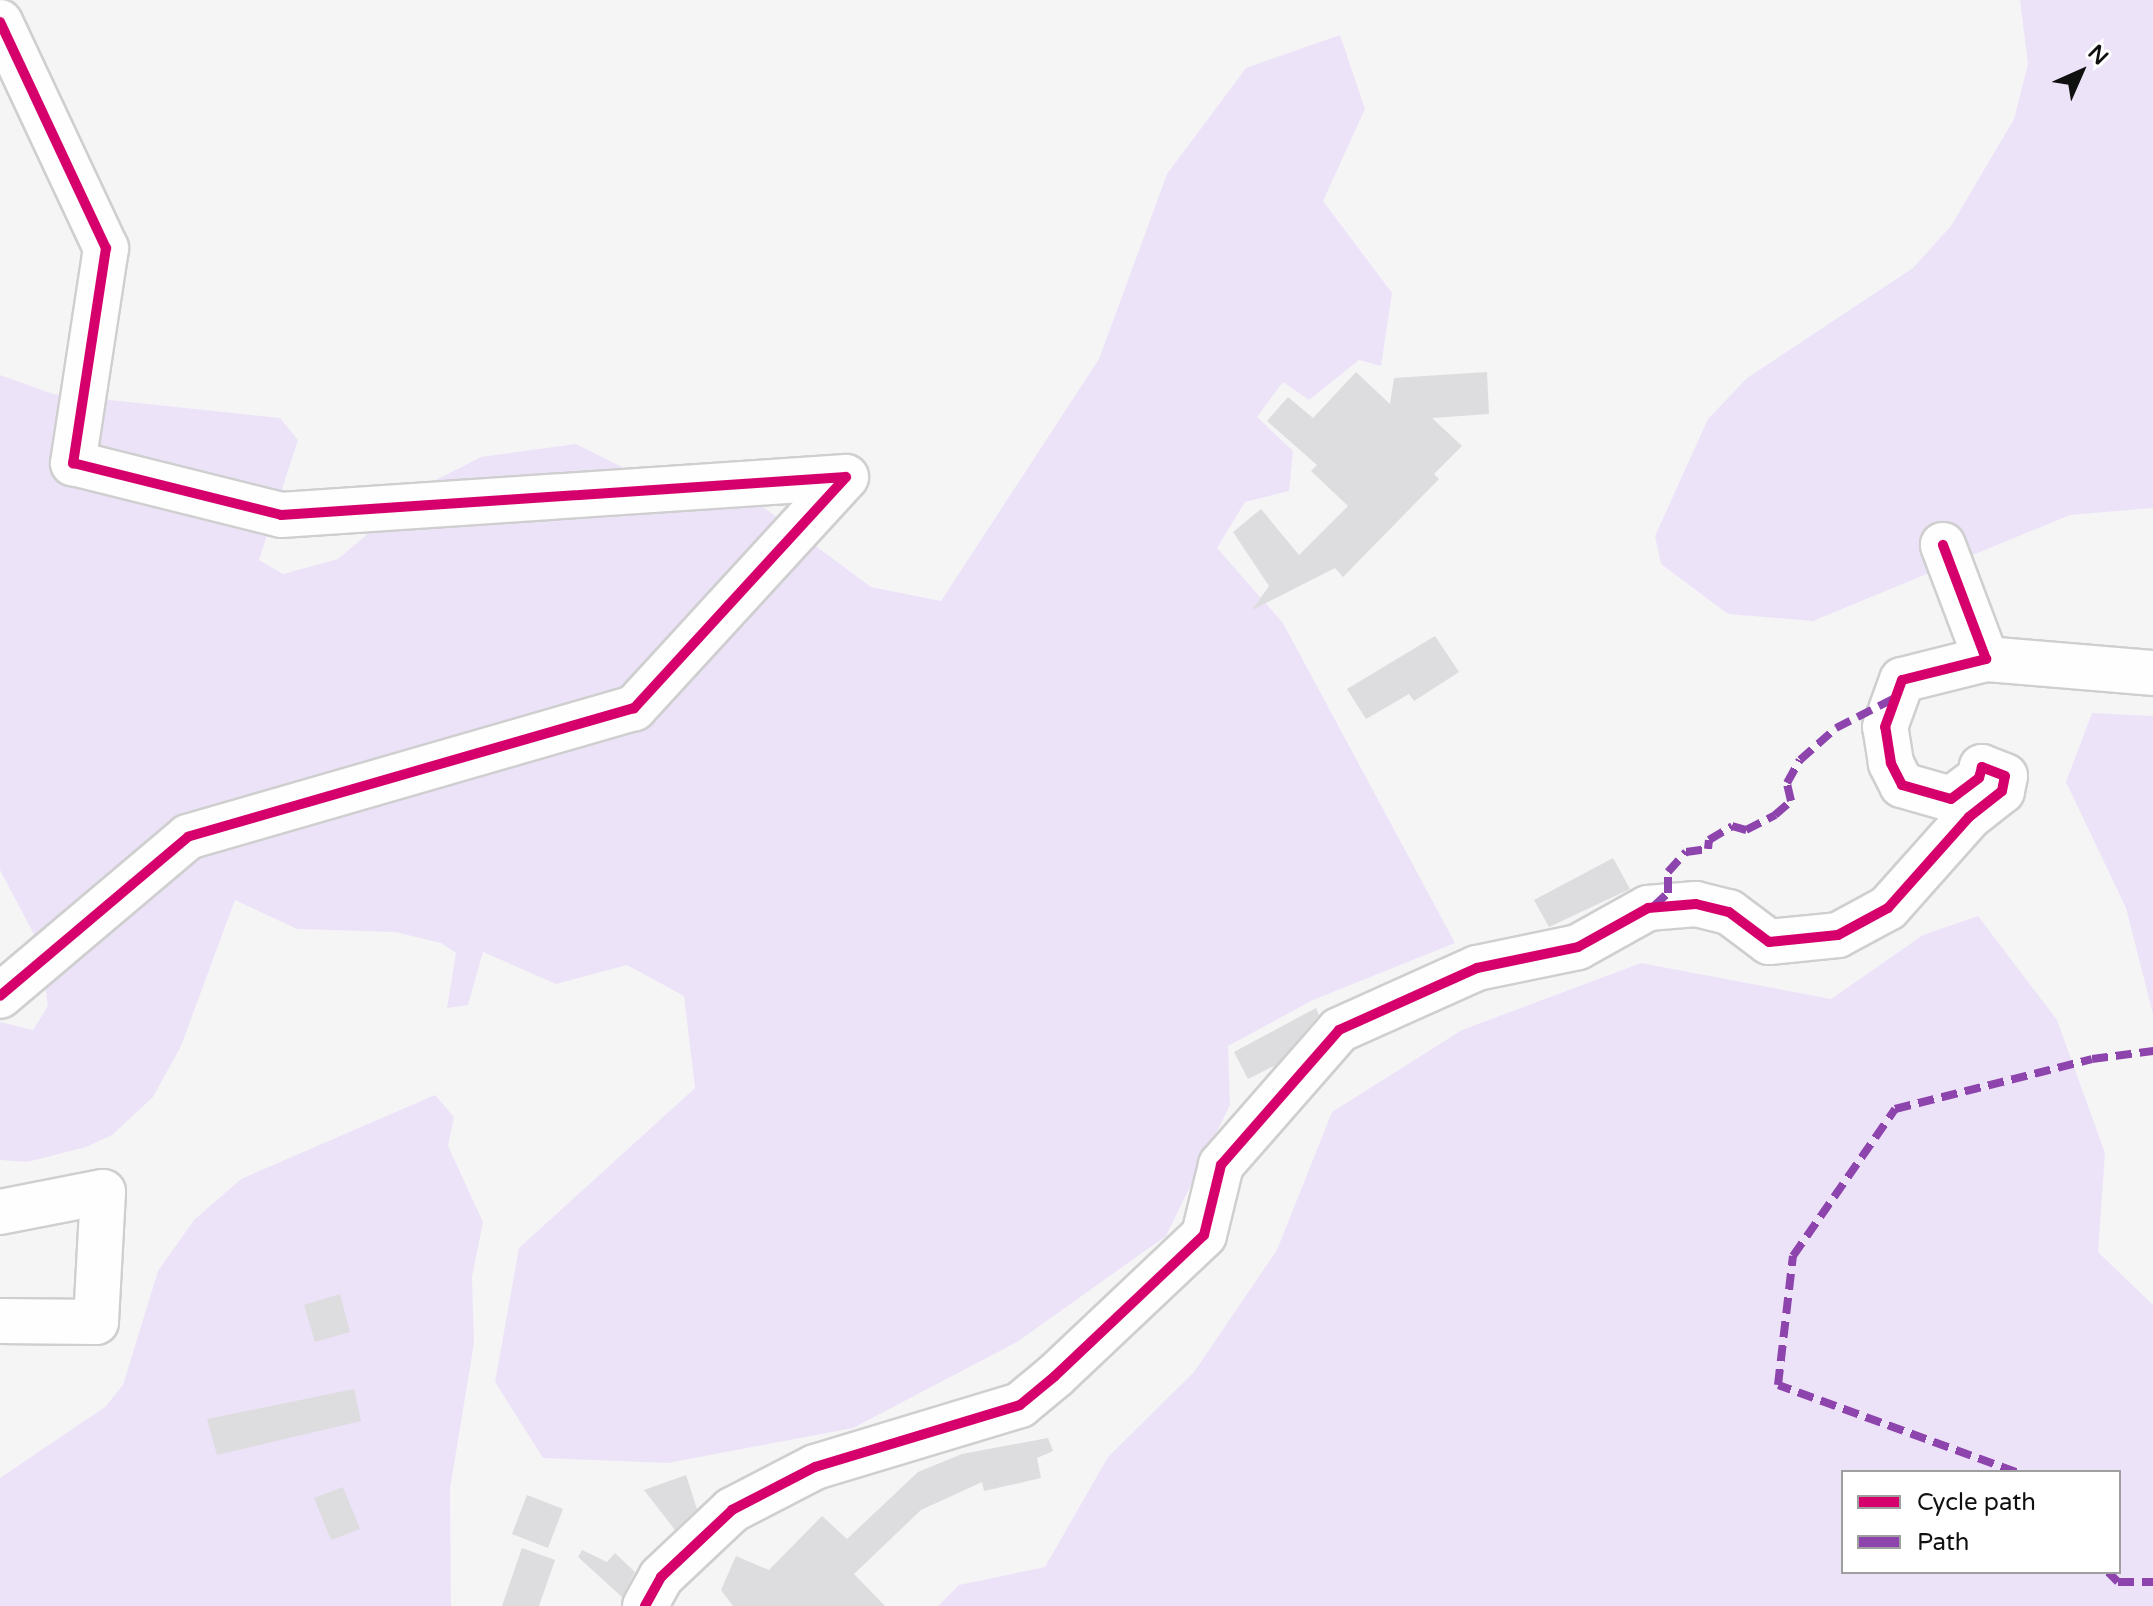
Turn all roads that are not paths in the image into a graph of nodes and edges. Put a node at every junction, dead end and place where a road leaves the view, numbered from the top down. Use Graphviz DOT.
graph roads {
  1 [pos="0,22"];
  2 [pos="1943,545"];
  3 [pos="1986,659"];
  4 [pos="2153,673"];
  5 [pos="0,996"];
  6 [pos="0,1212"];
  7 [pos="0,1321"];
  8 [pos="645,1606"];
  1 -- 5 [label="street"];
  2 -- 3 [label="street"];
  3 -- 4 [label="street"];
  3 -- 8 [label="street"];
  6 -- 7 [label="street"];
}
